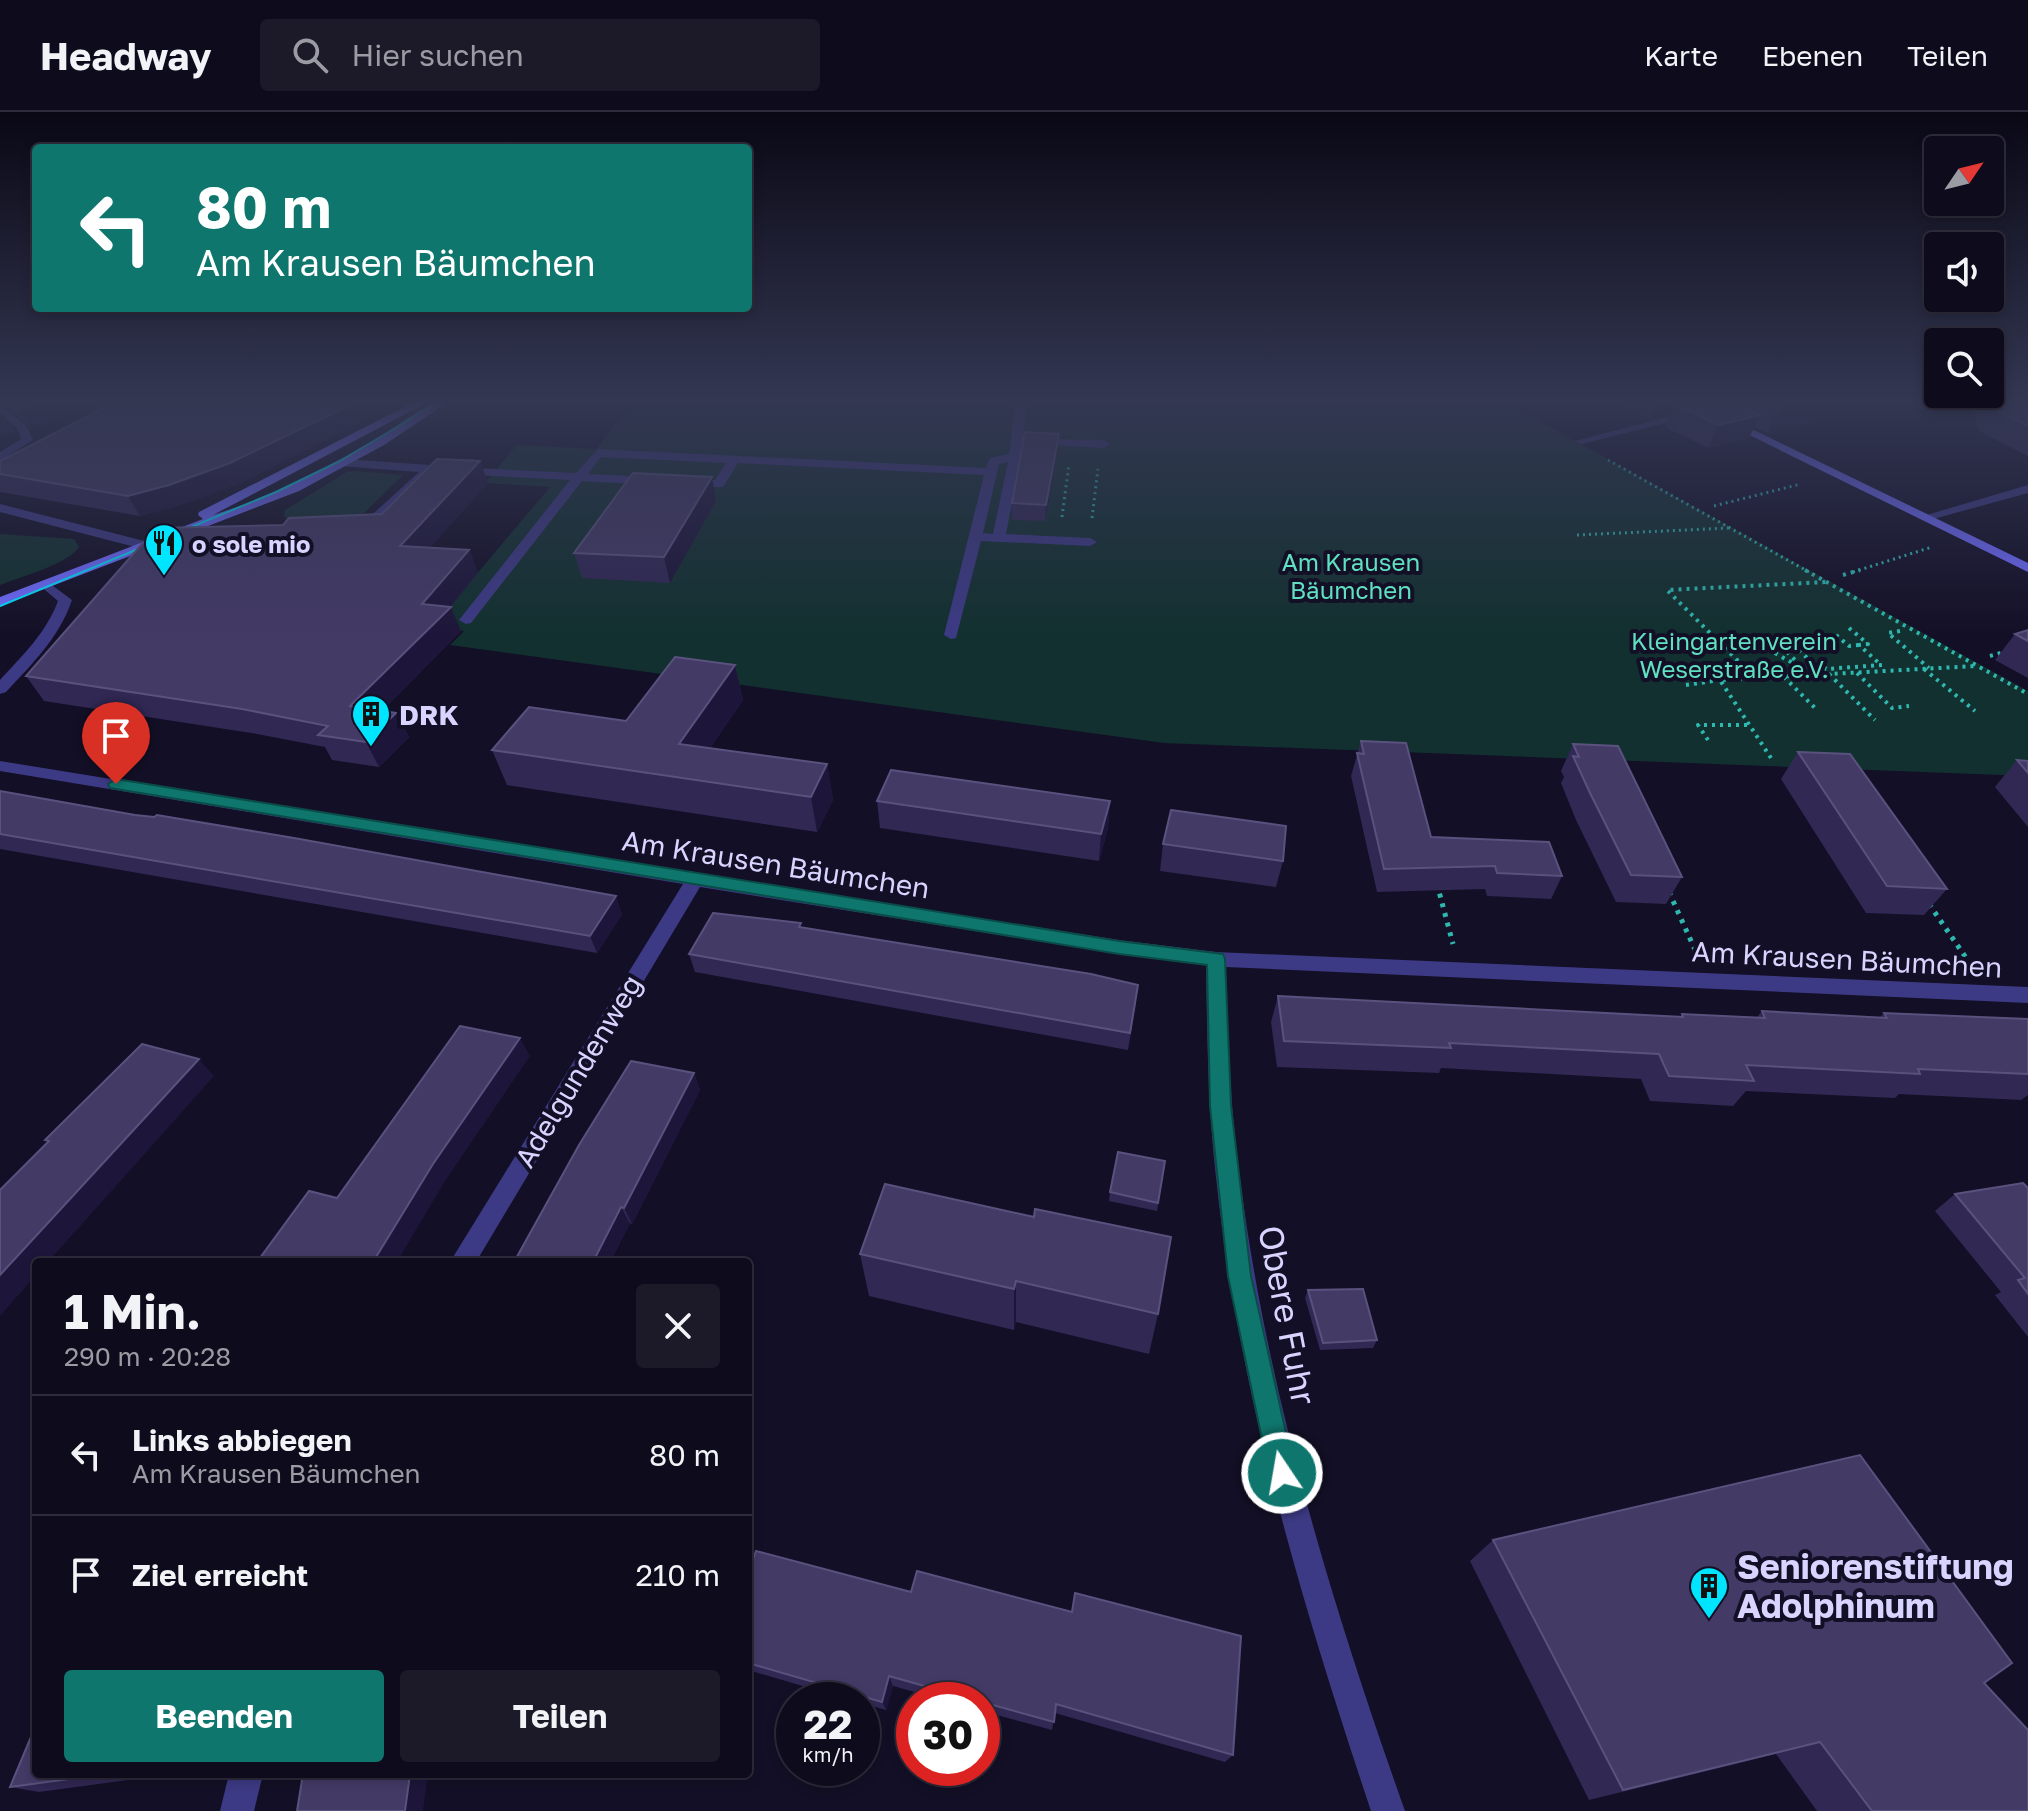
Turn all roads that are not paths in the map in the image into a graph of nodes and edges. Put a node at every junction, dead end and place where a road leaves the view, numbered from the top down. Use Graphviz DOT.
graph roads {
  1 [pos="271,478"];
  2 [pos="311,478"];
  3 [pos="419,478"];
  4 [pos="579,478"];
  5 [pos="606,478"];
  6 [pos="723,478"];
  7 [pos="988,478"];
  8 [pos="1011,478"];
  9 [pos="1844,478"];
  10 [pos="2028,489"];
  11 [pos="0,508"];
  12 [pos="1926,517"];
  13 [pos="348,527"];
  14 [pos="180,530"];
  15 [pos="228,531"];
  16 [pos="974,537"];
  17 [pos="999,537"];
  18 [pos="1090,542"];
  19 [pos="143,545"];
  20 [pos="2028,568"];
  21 [pos="45,584"];
  22 [pos="0,602"];
  23 [pos="466,620"];
  24 [pos="951,635"];
  25 [pos="0,689"];
  26 [pos="0,766"];
  27 [pos="695,880"];
  28 [pos="1216,959"];
  29 [pos="2028,995"];
  30 [pos="464,1258"];
  31 [pos="245,1778"];
  32 [pos="237,1811"];
  33 [pos="1388,1811"];
  1 -- 14 [label="main road"];
  2 -- 14 [label="main road"];
  3 -- 13 [label="street"];
  4 -- 23 [label="street"];
  5 -- 6 [label="street"];
  7 -- 16 [label="street"];
  8 -- 17 [label="street"];
  9 -- 12 [label="main road"];
  10 -- 12 [label="street"];
  11 -- 19 [label="street"];
  12 -- 20 [label="main road"];
  14 -- 15 [label="street"];
  14 -- 19 [label="main road"];
  16 -- 17 [label="street"];
  16 -- 24 [label="street"];
  17 -- 18 [label="street"];
  19 -- 21 [label="main road"];
  21 -- 22 [label="main road"];
  21 -- 25 [label="street"];
  26 -- 27 [label="street, Am Krausen Bäumchen"];
  27 -- 28 [label="street, Am Krausen Bäumchen"];
  27 -- 30 [label="street, Adelgundenweg"];
  28 -- 29 [label="street, Am Krausen Bäumchen"];
  28 -- 33 [label="street, Obere Fuhr"];
  31 -- 32 [label="street"];
}
